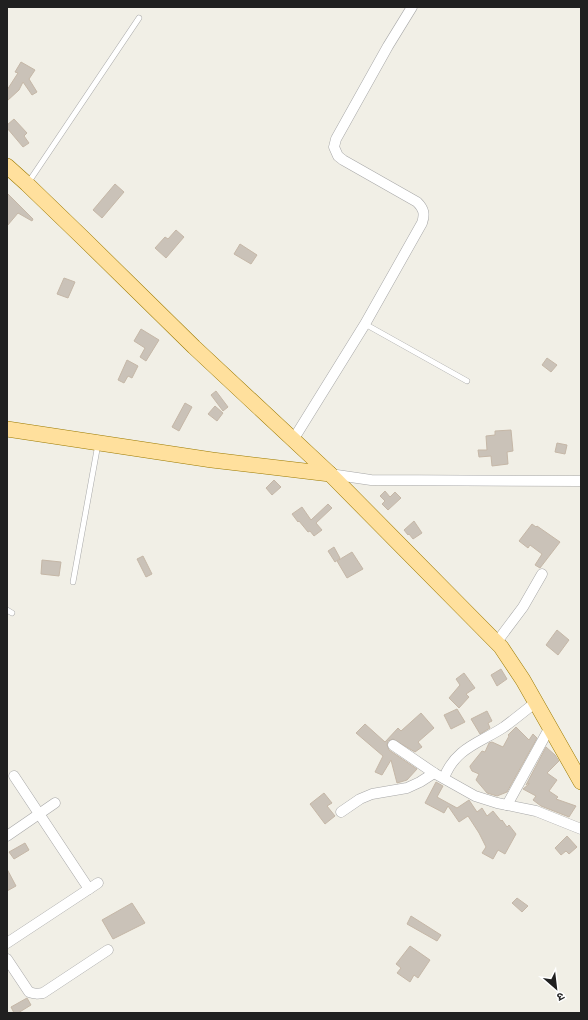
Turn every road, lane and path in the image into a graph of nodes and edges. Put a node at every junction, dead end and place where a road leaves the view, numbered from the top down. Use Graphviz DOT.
graph roads {
  1 [pos="412,7"];
  2 [pos="139,18"];
  3 [pos="8,171"];
  4 [pos="27,184"];
  5 [pos="365,324"];
  6 [pos="467,381"];
  7 [pos="7,428"];
  8 [pos="293,440"];
  9 [pos="99,442"];
  10 [pos="330,474"];
  11 [pos="581,481"];
  12 [pos="542,574"];
  13 [pos="73,582"];
  14 [pos="7,610"];
  15 [pos="12,613"];
  16 [pos="496,643"];
  17 [pos="536,702"];
  18 [pos="550,727"];
  19 [pos="393,745"];
  20 [pos="14,776"];
  21 [pos="439,776"];
  22 [pos="581,782"];
  23 [pos="55,803"];
  24 [pos="507,805"];
  25 [pos="341,812"];
  26 [pos="39,814"];
  27 [pos="581,829"];
  28 [pos="7,836"];
  29 [pos="98,883"];
  30 [pos="89,889"];
  31 [pos="7,943"];
  32 [pos="108,950"];
  33 [pos="7,959"];
  1 -- 5 [label="street"];
  2 -- 4 [label="lane"];
  3 -- 4 [label="main road"];
  4 -- 8 [label="main road"];
  5 -- 6 [label="lane"];
  5 -- 8 [label="street"];
  7 -- 9 [label="main road"];
  8 -- 10 [label="main road"];
  9 -- 10 [label="main road"];
  9 -- 13 [label="lane"];
  10 -- 11 [label="street"];
  10 -- 16 [label="main road"];
  12 -- 16 [label="street"];
  14 -- 15 [label="lane"];
  16 -- 17 [label="main road"];
  17 -- 18 [label="main road"];
  17 -- 21 [label="street"];
  18 -- 22 [label="main road"];
  18 -- 24 [label="street"];
  19 -- 21 [label="street"];
  20 -- 26 [label="street"];
  21 -- 24 [label="street"];
  21 -- 25 [label="street"];
  23 -- 26 [label="street"];
  24 -- 27 [label="street"];
  26 -- 28 [label="street"];
  26 -- 30 [label="street"];
  29 -- 30 [label="street"];
  30 -- 31 [label="street"];
  32 -- 33 [label="street"];
}
